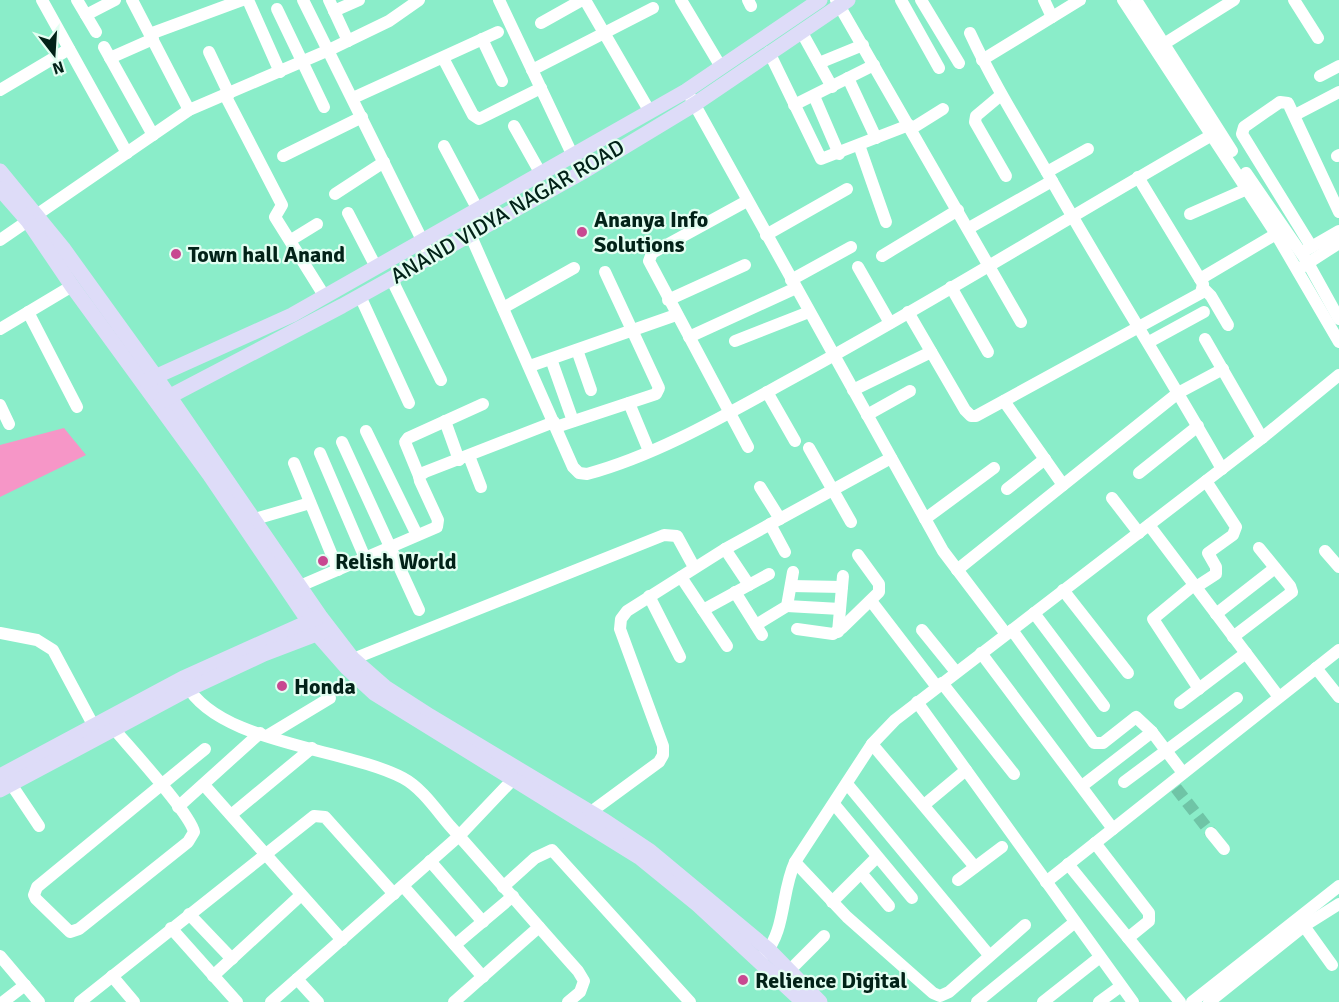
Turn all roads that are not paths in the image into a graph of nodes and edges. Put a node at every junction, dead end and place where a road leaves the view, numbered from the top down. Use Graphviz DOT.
graph roads {
  1 [pos="42,0"];
  2 [pos="77,0"];
  3 [pos="115,0"];
  4 [pos="132,0"];
  5 [pos="243,0"];
  6 [pos="248,0"];
  7 [pos="303,0"];
  8 [pos="358,0"];
  9 [pos="499,0"];
  10 [pos="584,0"];
  11 [pos="681,0"];
  12 [pos="820,0"];
  13 [pos="901,0"];
  14 [pos="921,0"];
  15 [pos="1044,0"];
  16 [pos="1080,0"];
  17 [pos="1123,0"];
  18 [pos="1136,0"];
  19 [pos="1294,0"];
  20 [pos="415,1"];
  21 [pos="841,2"];
  22 [pos="1228,2"];
  23 [pos="331,5"];
  24 [pos="277,9"];
  25 [pos="653,9"];
  26 [pos="86,15"];
  27 [pos="1052,17"];
  28 [pos="541,23"];
  29 [pos="801,31"];
  30 [pos="96,32"];
  31 [pos="498,32"];
  32 [pos="970,33"];
  33 [pos="605,34"];
  34 [pos="151,37"];
  35 [pos="1318,38"];
  36 [pos="482,39"];
  37 [pos="348,41"];
  38 [pos="863,45"];
  39 [pos="1159,47"];
  40 [pos="69,50"];
  41 [pos="329,50"];
  42 [pos="209,52"];
  43 [pos="769,52"];
  44 [pos="442,58"];
  45 [pos="982,60"];
  46 [pos="304,62"];
  47 [pos="819,63"];
  48 [pos="959,63"];
  49 [pos="874,65"];
  50 [pos="1339,66"];
  51 [pos="721,67"];
  52 [pos="939,68"];
  53 [pos="532,70"];
  54 [pos="280,72"];
  55 [pos="1320,76"];
  56 [pos="848,78"];
  57 [pos="502,81"];
  58 [pos="832,87"];
  59 [pos="541,88"];
  60 [pos="0,90"];
  61 [pos="1339,92"];
  62 [pos="227,95"];
  63 [pos="1001,95"];
  64 [pos="814,96"];
  65 [pos="690,97"];
  66 [pos="352,98"];
  67 [pos="794,105"];
  68 [pos="324,107"];
  69 [pos="943,109"];
  70 [pos="189,110"];
  71 [pos="650,112"];
  72 [pos="1295,116"];
  73 [pos="362,117"];
  74 [pos="514,126"];
  75 [pos="910,127"];
  76 [pos="153,135"];
  77 [pos="1212,135"];
  78 [pos="876,138"];
  79 [pos="859,145"];
  80 [pos="444,146"];
  81 [pos="1088,149"];
  82 [pos="126,153"];
  83 [pos="839,154"];
  84 [pos="283,156"];
  85 [pos="573,156"];
  86 [pos="384,162"];
  87 [pos="1262,166"];
  88 [pos="0,171"];
  89 [pos="580,172"];
  90 [pos="541,174"];
  91 [pos="1006,176"];
  92 [pos="1049,177"];
  93 [pos="1138,177"];
  94 [pos="1245,182"];
  95 [pos="0,189"];
  96 [pos="847,189"];
  97 [pos="335,194"];
  98 [pos="747,201"];
  99 [pos="477,210"];
  100 [pos="958,210"];
  101 [pos="1339,212"];
  102 [pos="348,213"];
  103 [pos="1190,214"];
  104 [pos="33,218"];
  105 [pos="1072,218"];
  106 [pos="886,222"];
  107 [pos="317,224"];
  108 [pos="969,228"];
  109 [pos="1339,231"];
  110 [pos="470,234"];
  111 [pos="1276,234"];
  112 [pos="766,235"];
  113 [pos="0,240"];
  114 [pos="291,240"];
  115 [pos="423,241"];
  116 [pos="1339,243"];
  117 [pos="851,248"];
  118 [pos="430,256"];
  119 [pos="882,256"];
  120 [pos="1302,258"];
  121 [pos="989,264"];
  122 [pos="745,265"];
  123 [pos="376,267"];
  124 [pos="858,267"];
  125 [pos="574,268"];
  126 [pos="606,272"];
  127 [pos="391,278"];
  128 [pos="793,284"];
  129 [pos="1202,284"];
  130 [pos="72,286"];
  131 [pos="951,287"];
  132 [pos="360,296"];
  133 [pos="325,297"];
  134 [pos="668,300"];
  135 [pos="503,308"];
  136 [pos="28,312"];
  137 [pos="809,312"];
  138 [pos="908,312"];
  139 [pos="1204,312"];
  140 [pos="676,315"];
  141 [pos="1339,317"];
  142 [pos="890,322"];
  143 [pos="1021,322"];
  144 [pos="1228,325"];
  145 [pos="1141,328"];
  146 [pos="0,329"];
  147 [pos="633,330"];
  148 [pos="689,337"];
  149 [pos="1205,339"];
  150 [pos="735,341"];
  151 [pos="1149,342"];
  152 [pos="1339,342"];
  153 [pos="577,350"];
  154 [pos="931,352"];
  155 [pos="988,352"];
  156 [pos="833,355"];
  157 [pos="551,359"];
  158 [pos="530,366"];
  159 [pos="1223,369"];
  160 [pos="1339,375"];
  161 [pos="156,377"];
  162 [pos="441,380"];
  163 [pos="141,383"];
  164 [pos="591,390"];
  165 [pos="853,390"];
  166 [pos="910,391"];
  167 [pos="767,392"];
  168 [pos="1178,393"];
  169 [pos="162,400"];
  170 [pos="1004,400"];
  171 [pos="409,403"];
  172 [pos="629,403"];
  173 [pos="483,404"];
  174 [pos="0,405"];
  175 [pos="77,407"];
  176 [pos="731,411"];
  177 [pos="867,415"];
  178 [pos="445,421"];
  179 [pos="573,421"];
  180 [pos="9,424"];
  181 [pos="555,424"];
  182 [pos="1198,426"];
  183 [pos="366,431"];
  184 [pos="1262,438"];
  185 [pos="795,441"];
  186 [pos="342,442"];
  187 [pos="748,447"];
  188 [pos="809,448"];
  189 [pos="649,451"];
  190 [pos="320,453"];
  191 [pos="464,458"];
  192 [pos="891,458"];
  193 [pos="1045,459"];
  194 [pos="294,463"];
  195 [pos="994,468"];
  196 [pos="1222,469"];
  197 [pos="1139,472"];
  198 [pos="419,476"];
  199 [pos="1206,481"];
  200 [pos="1063,485"];
  201 [pos="481,487"];
  202 [pos="760,488"];
  203 [pos="1006,489"];
  204 [pos="833,490"];
  205 [pos="1112,498"];
  206 [pos="310,503"];
  207 [pos="255,519"];
  208 [pos="925,519"];
  209 [pos="775,521"];
  210 [pos="851,522"];
  211 [pos="1149,525"];
  212 [pos="1139,533"];
  213 [pos="417,536"];
  214 [pos="390,547"];
  215 [pos="1259,548"];
  216 [pos="725,549"];
  217 [pos="1325,551"];
  218 [pos="785,552"];
  219 [pos="858,555"];
  220 [pos="365,558"];
  221 [pos="694,567"];
  222 [pos="1339,567"];
  223 [pos="1275,568"];
  224 [pos="338,570"];
  225 [pos="957,570"];
  226 [pos="793,572"];
  227 [pos="769,574"];
  228 [pos="681,577"];
  229 [pos="749,585"];
  230 [pos="300,586"];
  231 [pos="791,586"];
  232 [pos="1195,586"];
  233 [pos="1064,590"];
  234 [pos="735,592"];
  235 [pos="649,596"];
  236 [pos="871,601"];
  237 [pos="787,606"];
  238 [pos="840,609"];
  239 [pos="418,610"];
  240 [pos="703,610"];
  241 [pos="1034,613"];
  242 [pos="1216,614"];
  243 [pos="319,626"];
  244 [pos="797,629"];
  245 [pos="922,630"];
  246 [pos="838,632"];
  247 [pos="1009,632"];
  248 [pos="0,633"];
  249 [pos="1233,637"];
  250 [pos="727,646"];
  251 [pos="1339,650"];
  252 [pos="981,653"];
  253 [pos="1246,653"];
  254 [pos="680,657"];
  255 [pos="353,658"];
  256 [pos="1316,668"];
  257 [pos="956,672"];
  258 [pos="1128,673"];
  259 [pos="186,683"];
  260 [pos="940,685"];
  261 [pos="1199,689"];
  262 [pos="1279,697"];
  263 [pos="1339,697"];
  264 [pos="330,698"];
  265 [pos="1237,698"];
  266 [pos="917,702"];
  267 [pos="1180,703"];
  268 [pos="1104,706"];
  269 [pos="103,727"];
  270 [pos="1152,732"];
  271 [pos="264,735"];
  272 [pos="872,744"];
  273 [pos="312,748"];
  274 [pos="206,749"];
  275 [pos="1166,750"];
  276 [pos="966,770"];
  277 [pos="1183,773"];
  278 [pos="1014,774"];
  279 [pos="517,775"];
  280 [pos="1124,782"];
  281 [pos="4,783"];
  282 [pos="204,785"];
  283 [pos="848,785"];
  284 [pos="1082,786"];
  285 [pos="162,787"];
  286 [pos="834,804"];
  287 [pos="924,805"];
  288 [pos="178,807"];
  289 [pos="231,815"];
  290 [pos="586,816"];
  291 [pos="39,826"];
  292 [pos="1113,829"];
  293 [pos="1211,833"];
  294 [pos="459,836"];
  295 [pos="1095,843"];
  296 [pos="1002,847"];
  297 [pos="1224,849"];
  298 [pos="264,854"];
  299 [pos="877,857"];
  300 [pos="430,861"];
  301 [pos="795,862"];
  302 [pos="1068,864"];
  303 [pos="975,867"];
  304 [pos="861,873"];
  305 [pos="958,880"];
  306 [pos="1046,882"];
  307 [pos="1339,886"];
  308 [pos="503,887"];
  309 [pos="398,890"];
  310 [pos="301,895"];
  311 [pos="513,896"];
  312 [pos="912,898"];
  313 [pos="832,902"];
  314 [pos="1339,904"];
  315 [pos="889,906"];
  316 [pos="189,914"];
  317 [pos="483,922"];
  318 [pos="1075,922"];
  319 [pos="1025,925"];
  320 [pos="1304,926"];
  321 [pos="539,927"];
  322 [pos="171,928"];
  323 [pos="824,936"];
  324 [pos="1128,938"];
  325 [pos="342,940"];
  326 [pos="455,945"];
  327 [pos="764,955"];
  328 [pos="989,955"];
  329 [pos="0,956"];
  330 [pos="1100,957"];
  331 [pos="232,958"];
  332 [pos="1332,965"];
  333 [pos="790,970"];
  334 [pos="112,976"];
  335 [pos="213,976"];
  336 [pos="483,977"];
  337 [pos="297,979"];
  338 [pos="25,985"];
  339 [pos="1121,986"];
  340 [pos="686,998"];
  341 [pos="794,999"];
  342 [pos="3,1002"];
  343 [pos="39,1002"];
  344 [pos="80,1002"];
  345 [pos="134,1002"];
  346 [pos="237,1002"];
  347 [pos="271,1002"];
  348 [pos="318,1002"];
  349 [pos="454,1002"];
  350 [pos="568,1002"];
  351 [pos="671,1002"];
  352 [pos="820,1002"];
  353 [pos="977,1002"];
  354 [pos="1042,1002"];
  355 [pos="1099,1002"];
  356 [pos="1132,1002"];
  357 [pos="1180,1002"];
  358 [pos="1192,1002"];
  359 [pos="1209,1002"];
  1 -- 40 [label="street"];
  2 -- 26 [label="street"];
  3 -- 26 [label="street"];
  4 -- 34 [label="street"];
  5 -- 34 [label="street"];
  6 -- 54 [label="street"];
  7 -- 41 [label="street"];
  8 -- 23 [label="street"];
  9 -- 53 [label="street"];
  10 -- 28 [label="street"];
  10 -- 33 [label="street"];
  11 -- 51 [label="street"];
  12 -- 51 [label="main road, ANAND VIDYA NAGAR ROAD"];
  13 -- 52 [label="street"];
  14 -- 48 [label="street"];
  15 -- 27 [label="street"];
  16 -- 27 [label="street"];
  17 -- 39 [label="street"];
  18 -- 39 [label="street"];
  19 -- 35 [label="street"];
  20 -- 37 [label="street"];
  21 -- 29 [label="main road, ANAND VIDYA NAGAR ROAD"];
  21 -- 38 [label="street"];
  22 -- 39 [label="street"];
  23 -- 37 [label="street"];
  24 -- 46 [label="street"];
  25 -- 33 [label="street"];
  26 -- 30 [label="street"];
  27 -- 45 [label="street"];
  29 -- 43 [label="main road, ANAND VIDYA NAGAR ROAD"];
  29 -- 47 [label="street"];
  31 -- 36 [label="street"];
  32 -- 45 [label="street"];
  33 -- 53 [label="street"];
  33 -- 71 [label="street"];
  34 -- 70 [label="street"];
  34 -- 76 [label="street"];
  36 -- 44 [label="street"];
  36 -- 57 [label="street"];
  37 -- 41 [label="street"];
  38 -- 47 [label="street"];
  38 -- 49 [label="street"];
  39 -- 77 [label="street"];
  39 -- 94 [label="street"];
  40 -- 60 [label="street"];
  40 -- 82 [label="street"];
  41 -- 46 [label="street"];
  41 -- 66 [label="street"];
  42 -- 62 [label="street"];
  43 -- 65 [label="main road, ANAND VIDYA NAGAR ROAD"];
  43 -- 67 [label="street"];
  44 -- 59 [label="street"];
  44 -- 66 [label="street"];
  45 -- 63 [label="street"];
  46 -- 54 [label="street"];
  46 -- 68 [label="street"];
  47 -- 58 [label="street"];
  49 -- 56 [label="street"];
  49 -- 75 [label="street"];
  50 -- 55 [label="street"];
  51 -- 65 [label="main road, ANAND VIDYA NAGAR ROAD"];
  53 -- 59 [label="street"];
  54 -- 62 [label="street"];
  56 -- 58 [label="street"];
  56 -- 78 [label="street"];
  58 -- 64 [label="street"];
  59 -- 85 [label="street"];
  61 -- 72 [label="street"];
  62 -- 70 [label="street"];
  62 -- 114 [label="street"];
  63 -- 91 [label="street"];
  63 -- 92 [label="street"];
  64 -- 67 [label="street"];
  64 -- 83 [label="street"];
  65 -- 71 [label="main road, ANAND VIDYA NAGAR ROAD"];
  65 -- 89 [label="main road, ANAND VIDYA NAGAR ROAD"];
  65 -- 98 [label="street"];
  66 -- 73 [label="street"];
  67 -- 83 [label="street"];
  69 -- 75 [label="street"];
  70 -- 76 [label="street"];
  71 -- 85 [label="main road, ANAND VIDYA NAGAR ROAD"];
  72 -- 87 [label="street"];
  72 -- 101 [label="street"];
  73 -- 84 [label="street"];
  73 -- 86 [label="street"];
  74 -- 90 [label="street"];
  75 -- 78 [label="street"];
  75 -- 100 [label="street"];
  76 -- 82 [label="street"];
  77 -- 93 [label="street"];
  77 -- 94 [label="street"];
  78 -- 79 [label="street"];
  79 -- 83 [label="street"];
  79 -- 106 [label="street"];
  80 -- 99 [label="street"];
  81 -- 92 [label="street"];
  82 -- 104 [label="street"];
  85 -- 89 [label="street"];
  85 -- 90 [label="main road, ANAND VIDYA NAGAR ROAD"];
  86 -- 97 [label="street"];
  86 -- 115 [label="street"];
  87 -- 94 [label="street"];
  87 -- 120 [label="street"];
  88 -- 104 [label="main road"];
  89 -- 110 [label="main road, ANAND VIDYA NAGAR ROAD"];
  90 -- 99 [label="main road, ANAND VIDYA NAGAR ROAD"];
  92 -- 105 [label="street"];
  92 -- 108 [label="street"];
  93 -- 105 [label="street"];
  93 -- 129 [label="street"];
  94 -- 103 [label="street"];
  94 -- 111 [label="street"];
  94 -- 120 [label="street"];
  95 -- 104 [label="main road"];
  96 -- 112 [label="street"];
  98 -- 112 [label="street"];
  98 -- 134 [label="street"];
  99 -- 115 [label="main road, ANAND VIDYA NAGAR ROAD"];
  100 -- 108 [label="street"];
  100 -- 119 [label="street"];
  102 -- 123 [label="street"];
  104 -- 113 [label="street"];
  104 -- 130 [label="main road"];
  104 -- 161 [label="main road"];
  105 -- 121 [label="street"];
  105 -- 145 [label="street"];
  107 -- 114 [label="street"];
  108 -- 121 [label="street"];
  109 -- 120 [label="street"];
  110 -- 118 [label="main road, ANAND VIDYA NAGAR ROAD"];
  110 -- 135 [label="street"];
  111 -- 120 [label="street"];
  111 -- 129 [label="street"];
  112 -- 128 [label="street"];
  114 -- 133 [label="street"];
  115 -- 118 [label="street"];
  115 -- 123 [label="main road, ANAND VIDYA NAGAR ROAD"];
  116 -- 120 [label="street"];
  117 -- 128 [label="street"];
  118 -- 127 [label="main road, ANAND VIDYA NAGAR ROAD"];
  120 -- 141 [label="street"];
  120 -- 152 [label="street"];
  121 -- 131 [label="street"];
  121 -- 143 [label="street"];
  122 -- 134 [label="street"];
  123 -- 133 [label="main road, ANAND VIDYA NAGAR ROAD"];
  124 -- 142 [label="street"];
  125 -- 135 [label="street"];
  126 -- 147 [label="street"];
  127 -- 132 [label="main road, ANAND VIDYA NAGAR ROAD"];
  127 -- 162 [label="street"];
  128 -- 137 [label="street"];
  128 -- 148 [label="street"];
  129 -- 144 [label="street"];
  129 -- 145 [label="street"];
  130 -- 136 [label="street"];
  130 -- 163 [label="main road"];
  131 -- 138 [label="street"];
  131 -- 155 [label="street"];
  132 -- 169 [label="main road, ANAND VIDYA NAGAR ROAD"];
  132 -- 171 [label="street"];
  133 -- 161 [label="main road, ANAND VIDYA NAGAR ROAD"];
  134 -- 140 [label="street"];
  135 -- 158 [label="street"];
  136 -- 146 [label="street"];
  136 -- 175 [label="street"];
  137 -- 150 [label="street"];
  137 -- 156 [label="street"];
  138 -- 142 [label="street"];
  138 -- 154 [label="street"];
  139 -- 151 [label="street"];
  140 -- 147 [label="street"];
  140 -- 148 [label="street"];
  142 -- 156 [label="street"];
  145 -- 151 [label="street"];
  145 -- 170 [label="street"];
  147 -- 153 [label="street"];
  147 -- 172 [label="street"];
  148 -- 176 [label="street"];
  149 -- 159 [label="street"];
  151 -- 168 [label="street"];
  153 -- 157 [label="street"];
  153 -- 164 [label="street"];
  154 -- 165 [label="street"];
  154 -- 170 [label="street"];
  156 -- 165 [label="street"];
  156 -- 167 [label="street"];
  157 -- 158 [label="street"];
  157 -- 179 [label="street"];
  158 -- 181 [label="street"];
  159 -- 168 [label="street"];
  159 -- 184 [label="street"];
  160 -- 184 [label="street"];
  161 -- 163 [label="main road, ANAND VIDYA NAGAR ROAD"];
  161 -- 169 [label="main road"];
  163 -- 169 [label="main road"];
  165 -- 177 [label="street"];
  166 -- 177 [label="street"];
  167 -- 176 [label="street"];
  167 -- 185 [label="street"];
  168 -- 182 [label="street"];
  168 -- 200 [label="street"];
  169 -- 207 [label="main road"];
  169 -- 243 [label="main road"];
  170 -- 193 [label="street"];
  172 -- 179 [label="street"];
  172 -- 189 [label="street"];
  173 -- 178 [label="street"];
  174 -- 180 [label="street"];
  176 -- 187 [label="street"];
  176 -- 189 [label="street"];
  177 -- 192 [label="street"];
  178 -- 191 [label="street"];
  178 -- 198 [label="street"];
  179 -- 181 [label="street"];
  181 -- 189 [label="street"];
  181 -- 191 [label="street"];
  182 -- 196 [label="street"];
  182 -- 197 [label="street"];
  183 -- 213 [label="street"];
  184 -- 196 [label="street"];
  186 -- 214 [label="street"];
  188 -- 204 [label="street"];
  190 -- 220 [label="street"];
  191 -- 198 [label="street"];
  191 -- 201 [label="street"];
  192 -- 204 [label="street"];
  192 -- 208 [label="street"];
  193 -- 200 [label="street"];
  193 -- 203 [label="street"];
  194 -- 206 [label="street"];
  195 -- 208 [label="street"];
  196 -- 199 [label="street"];
  198 -- 213 [label="street"];
  199 -- 211 [label="street"];
  199 -- 232 [label="street"];
  200 -- 225 [label="street"];
  202 -- 209 [label="street"];
  204 -- 209 [label="street"];
  204 -- 210 [label="street"];
  205 -- 212 [label="street"];
  206 -- 207 [label="street"];
  206 -- 224 [label="street"];
  207 -- 230 [label="main road"];
  208 -- 225 [label="street"];
  209 -- 216 [label="street"];
  209 -- 218 [label="street"];
  211 -- 212 [label="street"];
  211 -- 232 [label="street"];
  212 -- 233 [label="street"];
  213 -- 214 [label="street"];
  214 -- 220 [label="street"];
  214 -- 239 [label="street"];
  215 -- 223 [label="street"];
  216 -- 221 [label="street"];
  216 -- 229 [label="street"];
  217 -- 222 [label="street"];
  219 -- 236 [label="street"];
  220 -- 224 [label="street"];
  221 -- 228 [label="street"];
  221 -- 255 [label="street"];
  223 -- 242 [label="street"];
  223 -- 249 [label="street"];
  224 -- 230 [label="street"];
  225 -- 247 [label="street"];
  226 -- 231 [label="street"];
  227 -- 229 [label="street"];
  228 -- 235 [label="street"];
  228 -- 240 [label="street"];
  229 -- 234 [label="street"];
  230 -- 243 [label="main road"];
  231 -- 237 [label="street"];
  231 -- 238 [label="street"];
  232 -- 242 [label="street"];
  232 -- 261 [label="street"];
  233 -- 241 [label="street"];
  233 -- 258 [label="street"];
  234 -- 237 [label="street"];
  234 -- 240 [label="street"];
  235 -- 254 [label="street"];
  235 -- 290 [label="street"];
  236 -- 246 [label="street"];
  236 -- 260 [label="street"];
  237 -- 238 [label="street"];
  238 -- 246 [label="street"];
  240 -- 250 [label="street"];
  241 -- 247 [label="street"];
  241 -- 268 [label="street"];
  242 -- 249 [label="street"];
  243 -- 255 [label="main road"];
  243 -- 259 [label="main road"];
  243 -- 279 [label="main road"];
  244 -- 246 [label="street"];
  245 -- 257 [label="street"];
  247 -- 252 [label="street"];
  247 -- 270 [label="street"];
  248 -- 269 [label="street"];
  249 -- 253 [label="street"];
  251 -- 256 [label="street"];
  252 -- 257 [label="street"];
  252 -- 284 [label="street"];
  253 -- 261 [label="street"];
  253 -- 262 [label="street"];
  255 -- 279 [label="main road"];
  256 -- 262 [label="street"];
  256 -- 263 [label="street"];
  257 -- 260 [label="street"];
  259 -- 269 [label="main road"];
  259 -- 271 [label="street"];
  260 -- 266 [label="street"];
  260 -- 278 [label="street"];
  261 -- 267 [label="street"];
  262 -- 277 [label="street"];
  264 -- 271 [label="street"];
  265 -- 275 [label="street"];
  266 -- 272 [label="street"];
  266 -- 276 [label="street"];
  269 -- 281 [label="main road"];
  269 -- 285 [label="street"];
  270 -- 275 [label="street"];
  270 -- 284 [label="street"];
  271 -- 273 [label="street"];
  271 -- 282 [label="street"];
  272 -- 283 [label="street"];
  272 -- 287 [label="street"];
  273 -- 289 [label="street"];
  273 -- 294 [label="street"];
  274 -- 285 [label="street"];
  275 -- 277 [label="street"];
  275 -- 280 [label="street"];
  276 -- 287 [label="street"];
  276 -- 306 [label="street"];
  277 -- 292 [label="street"];
  279 -- 290 [label="main road"];
  279 -- 294 [label="street"];
  281 -- 291 [label="street"];
  282 -- 288 [label="street"];
  282 -- 289 [label="street"];
  283 -- 286 [label="street"];
  283 -- 328 [label="street"];
  284 -- 292 [label="street"];
  285 -- 288 [label="street"];
  285 -- 288 [label="street"];
  286 -- 299 [label="street"];
  286 -- 301 [label="street"];
  287 -- 303 [label="street"];
  289 -- 298 [label="street"];
  290 -- 327 [label="main road"];
  292 -- 295 [label="street"];
  293 -- 297 [label="street"];
  294 -- 300 [label="street"];
  294 -- 308 [label="street"];
  295 -- 302 [label="street"];
  295 -- 324 [label="street"];
  296 -- 303 [label="street"];
  298 -- 309 [label="street"];
  298 -- 310 [label="street"];
  298 -- 316 [label="street"];
  299 -- 304 [label="street"];
  299 -- 312 [label="street"];
  300 -- 309 [label="street"];
  300 -- 317 [label="street"];
  301 -- 313 [label="street"];
  301 -- 327 [label="street"];
  302 -- 306 [label="street"];
  302 -- 324 [label="street"];
  303 -- 305 [label="street"];
  304 -- 313 [label="street"];
  304 -- 315 [label="street"];
  306 -- 318 [label="street"];
  307 -- 358 [label="street"];
  308 -- 311 [label="street"];
  308 -- 340 [label="street"];
  309 -- 325 [label="street"];
  309 -- 326 [label="street"];
  310 -- 325 [label="street"];
  310 -- 331 [label="street"];
  311 -- 317 [label="street"];
  311 -- 321 [label="street"];
  313 -- 328 [label="street"];
  314 -- 320 [label="street"];
  316 -- 322 [label="street"];
  316 -- 331 [label="street"];
  317 -- 326 [label="street"];
  318 -- 330 [label="street"];
  318 -- 353 [label="street"];
  319 -- 328 [label="street"];
  320 -- 332 [label="street"];
  320 -- 359 [label="street"];
  321 -- 336 [label="street"];
  321 -- 350 [label="street"];
  322 -- 334 [label="street"];
  322 -- 335 [label="street"];
  323 -- 333 [label="street"];
  324 -- 357 [label="street"];
  325 -- 337 [label="street"];
  326 -- 336 [label="street"];
  327 -- 333 [label="main road"];
  327 -- 341 [label="main road"];
  329 -- 338 [label="street"];
  330 -- 339 [label="street"];
  330 -- 354 [label="street"];
  331 -- 335 [label="street"];
  333 -- 352 [label="main road"];
  334 -- 344 [label="street"];
  334 -- 345 [label="street"];
  335 -- 346 [label="street"];
  336 -- 349 [label="street"];
  337 -- 347 [label="street"];
  337 -- 348 [label="street"];
  338 -- 342 [label="street"];
  338 -- 343 [label="street"];
  339 -- 355 [label="street"];
  339 -- 356 [label="street"];
  340 -- 351 [label="street"];
}
